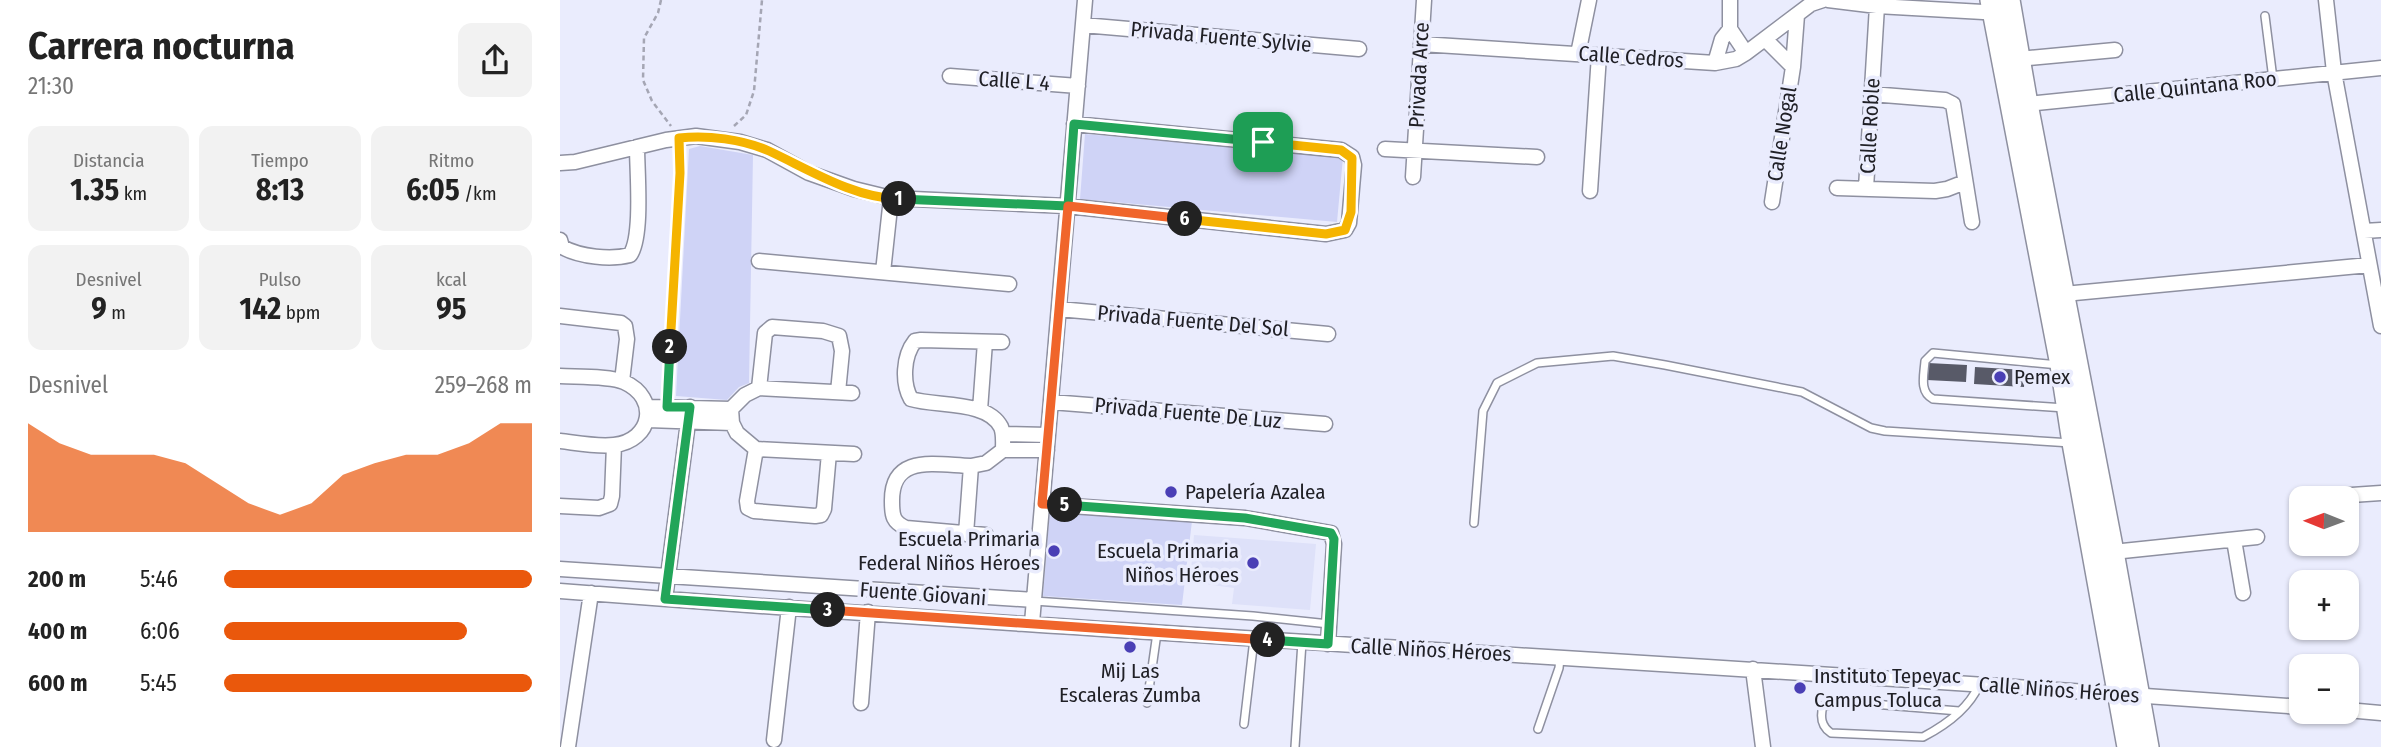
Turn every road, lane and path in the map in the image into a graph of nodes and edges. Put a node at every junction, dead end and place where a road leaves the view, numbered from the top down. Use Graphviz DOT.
graph roads {
  1 [pos="661,0"];
  2 [pos="762,0"];
  3 [pos="1085,0"];
  4 [pos="1424,0"];
  5 [pos="1589,0"];
  6 [pos="1730,0"];
  7 [pos="1825,0"];
  8 [pos="2326,0"];
  9 [pos="1877,6"];
  10 [pos="2001,6"];
  11 [pos="1797,15"];
  12 [pos="2264,16"];
  13 [pos="1083,25"];
  14 [pos="1730,29"];
  15 [pos="1765,38"];
  16 [pos="1421,44"];
  17 [pos="1359,49"];
  18 [pos="2115,50"];
  19 [pos="1746,53"];
  20 [pos="1578,54"];
  21 [pos="1599,55"];
  22 [pos="2019,59"];
  23 [pos="1716,63"];
  24 [pos="1793,66"];
  25 [pos="2381,68"];
  26 [pos="2334,72"];
  27 [pos="950,76"];
  28 [pos="2273,79"];
  29 [pos="1078,86"];
  30 [pos="1871,94"];
  31 [pos="2018,105"];
  32 [pos="1074,124"];
  33 [pos="679,138"];
  34 [pos="718,139"];
  35 [pos="637,147"];
  36 [pos="1385,149"];
  37 [pos="1415,150"];
  38 [pos="1537,157"];
  39 [pos="560,163"];
  40 [pos="1413,177"];
  41 [pos="1965,182"];
  42 [pos="1837,188"];
  43 [pos="1866,188"];
  44 [pos="1590,191"];
  45 [pos="891,198"];
  46 [pos="1772,202"];
  47 [pos="1068,206"];
  48 [pos="1972,222"];
  49 [pos="2381,230"];
  50 [pos="2364,231"];
  51 [pos="561,243"];
  52 [pos="759,261"];
  53 [pos="2369,265"];
  54 [pos="883,272"];
  55 [pos="1009,284"];
  56 [pos="2064,294"];
  57 [pos="1059,309"];
  58 [pos="560,316"];
  59 [pos="2381,326"];
  60 [pos="1328,334"];
  61 [pos="985,342"];
  62 [pos="1002,342"];
  63 [pos="2069,365"];
  64 [pos="560,376"];
  65 [pos="622,381"];
  66 [pos="759,388"];
  67 [pos="1051,402"];
  68 [pos="667,407"];
  69 [pos="2076,409"];
  70 [pos="980,410"];
  71 [pos="648,413"];
  72 [pos="689,414"];
  73 [pos="732,416"];
  74 [pos="1325,424"];
  75 [pos="1003,434"];
  76 [pos="560,442"];
  77 [pos="1047,442"];
  78 [pos="2082,443"];
  79 [pos="614,446"];
  80 [pos="756,449"];
  81 [pos="1003,450"];
  82 [pos="829,453"];
  83 [pos="854,454"];
  84 [pos="971,466"];
  85 [pos="2381,493"];
  86 [pos="2359,495"];
  87 [pos="1042,504"];
  88 [pos="560,506"];
  89 [pos="1474,523"];
  90 [pos="966,534"];
  91 [pos="986,535"];
  92 [pos="2257,537"];
  93 [pos="2234,540"];
  94 [pos="2113,552"];
  95 [pos="560,569"];
  96 [pos="667,577"];
  97 [pos="560,591"];
  98 [pos="591,593"];
  99 [pos="2243,593"];
  100 [pos="665,599"];
  101 [pos="1034,600"];
  102 [pos="789,607"];
  103 [pos="869,612"];
  104 [pos="1032,623"];
  105 [pos="1329,624"];
  106 [pos="1157,632"];
  107 [pos="1254,639"];
  108 [pos="1302,642"];
  109 [pos="1328,644"];
  110 [pos="1560,658"];
  111 [pos="1753,669"];
  112 [pos="1979,685"];
  113 [pos="2128,694"];
  114 [pos="1147,703"];
  115 [pos="860,704"];
  116 [pos="2289,706"];
  117 [pos="1959,711"];
  118 [pos="2359,711"];
  119 [pos="2381,713"];
  120 [pos="1244,724"];
  121 [pos="1538,729"];
  122 [pos="774,740"];
  123 [pos="568,747"];
  124 [pos="1295,747"];
  125 [pos="1763,747"];
  126 [pos="2128,747"];
  127 [pos="2148,747"];
  1 -- 33 [label="path"];
  2 -- 34 [label="path"];
  3 -- 13 [label="street"];
  4 -- 16 [label="street, Privada Arce"];
  5 -- 20 [label="street"];
  6 -- 14 [label="street"];
  7 -- 9 [label="street, Calle Cedros"];
  7 -- 11 [label="street, Calle Cedros"];
  8 -- 26 [label="street"];
  9 -- 10 [label="street, Calle Cedros"];
  9 -- 30 [label="street, Calle Roble"];
  10 -- 22 [label="main road"];
  10 -- 31 [label="main road"];
  11 -- 15 [label="street, Calle Cedros"];
  11 -- 24 [label="street, Calle Nogal"];
  12 -- 28 [label="lane"];
  13 -- 17 [label="street, Privada Fuente Sylvie"];
  13 -- 29 [label="street"];
  14 -- 19 [label="street"];
  14 -- 23 [label="street"];
  15 -- 19 [label="street, Calle Cedros"];
  15 -- 24 [label="street, Calle Nogal"];
  16 -- 20 [label="street, Calle Cedros"];
  16 -- 37 [label="street, Privada Arce"];
  18 -- 22 [label="street"];
  19 -- 23 [label="street, Calle Cedros"];
  20 -- 21 [label="street, Calle Cedros"];
  21 -- 23 [label="street, Calle Cedros"];
  21 -- 44 [label="street"];
  22 -- 31 [label="main road"];
  24 -- 46 [label="street, Calle Nogal"];
  25 -- 26 [label="street, Calle Quintana Roo"];
  26 -- 28 [label="street, Calle Quintana Roo"];
  26 -- 50 [label="street"];
  27 -- 29 [label="street, Calle L 4"];
  28 -- 31 [label="street, Calle Quintana Roo"];
  29 -- 32 [label="street"];
  30 -- 41 [label="street"];
  30 -- 43 [label="street, Calle Roble"];
  31 -- 56 [label="main road"];
  31 -- 63 [label="main road"];
  32 -- 47 [label="street"];
  32 -- 47 [label="street"];
  33 -- 34 [label="street"];
  33 -- 35 [label="street"];
  33 -- 68 [label="path"];
  34 -- 45 [label="street"];
  35 -- 39 [label="street"];
  35 -- 51 [label="street"];
  36 -- 37 [label="street, Privada Arce"];
  37 -- 38 [label="street, Privada Arce"];
  37 -- 40 [label="street, Privada Arce"];
  41 -- 43 [label="street, Calle Roble"];
  41 -- 48 [label="street"];
  42 -- 43 [label="street"];
  45 -- 47 [label="street"];
  45 -- 54 [label="street"];
  47 -- 57 [label="street"];
  49 -- 50 [label="street"];
  50 -- 53 [label="street"];
  52 -- 54 [label="street"];
  53 -- 56 [label="street"];
  53 -- 59 [label="street"];
  54 -- 55 [label="street"];
  56 -- 63 [label="main road"];
  57 -- 60 [label="street, Privada Fuente Del Sol"];
  57 -- 67 [label="street"];
  58 -- 65 [label="street"];
  61 -- 62 [label="street"];
  61 -- 70 [label="street"];
  61 -- 70 [label="street"];
  63 -- 69 [label="main road"];
  63 -- 69 [label="lane"];
  64 -- 65 [label="street"];
  65 -- 71 [label="street"];
  66 -- 66 [label="street"];
  66 -- 73 [label="street"];
  67 -- 74 [label="street, Privada Fuente De Luz"];
  67 -- 77 [label="street"];
  68 -- 71 [label="street"];
  68 -- 72 [label="street"];
  69 -- 78 [label="main road"];
  70 -- 75 [label="street"];
  71 -- 72 [label="street"];
  71 -- 79 [label="street"];
  72 -- 73 [label="street"];
  72 -- 96 [label="street"];
  73 -- 80 [label="street"];
  75 -- 77 [label="street"];
  75 -- 81 [label="street"];
  76 -- 79 [label="street"];
  77 -- 81 [label="street"];
  77 -- 87 [label="street"];
  78 -- 89 [label="lane"];
  78 -- 94 [label="main road"];
  78 -- 113 [label="main road"];
  79 -- 88 [label="street"];
  80 -- 82 [label="street"];
  80 -- 82 [label="street"];
  81 -- 84 [label="street"];
  82 -- 83 [label="street"];
  84 -- 90 [label="street"];
  84 -- 90 [label="street"];
  85 -- 86 [label="street"];
  87 -- 101 [label="street"];
  87 -- 105 [label="street"];
  90 -- 91 [label="street"];
  92 -- 93 [label="street"];
  93 -- 94 [label="street"];
  93 -- 99 [label="street"];
  94 -- 113 [label="main road"];
  95 -- 96 [label="street, Fuente Giovani"];
  96 -- 100 [label="street"];
  96 -- 101 [label="street, Fuente Giovani"];
  97 -- 98 [label="street, Calle Niños Héroes"];
  98 -- 100 [label="street, Calle Niños Héroes"];
  98 -- 123 [label="street"];
  100 -- 102 [label="street, Calle Niños Héroes"];
  101 -- 104 [label="street"];
  101 -- 105 [label="lane"];
  102 -- 103 [label="street, Calle Niños Héroes"];
  102 -- 122 [label="street"];
  103 -- 104 [label="street, Calle Niños Héroes"];
  103 -- 115 [label="street"];
  104 -- 106 [label="street, Calle Niños Héroes"];
  105 -- 109 [label="street"];
  106 -- 107 [label="street, Calle Niños Héroes"];
  106 -- 114 [label="lane"];
  107 -- 108 [label="street, Calle Niños Héroes"];
  107 -- 120 [label="lane"];
  108 -- 109 [label="street, Calle Niños Héroes"];
  108 -- 124 [label="lane"];
  109 -- 110 [label="street, Calle Niños Héroes"];
  110 -- 111 [label="street, Calle Niños Héroes"];
  110 -- 121 [label="lane"];
  111 -- 112 [label="street, Calle Niños Héroes"];
  111 -- 125 [label="street"];
  112 -- 113 [label="street, Calle Niños Héroes"];
  112 -- 117 [label="lane"];
  113 -- 116 [label="street, Calle Niños Héroes"];
  113 -- 126 [label="main road"];
  113 -- 127 [label="main road"];
  117 -- 117 [label="lane"];
  118 -- 119 [label="street"];
}
